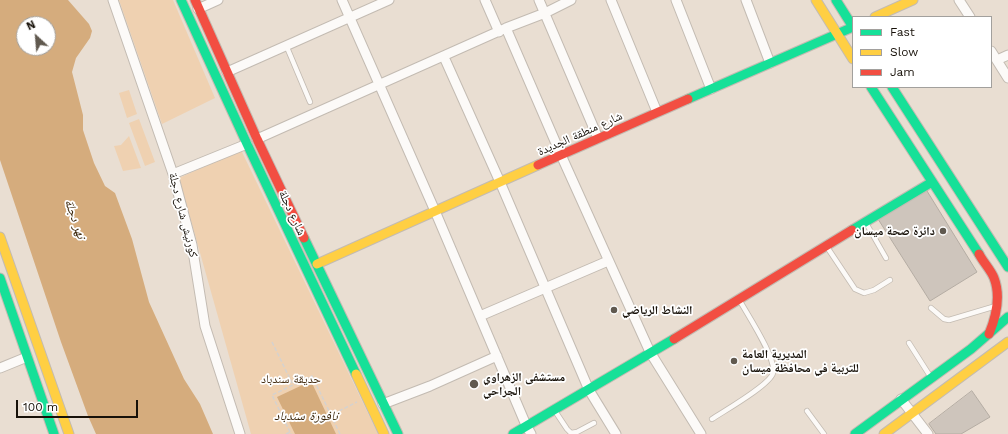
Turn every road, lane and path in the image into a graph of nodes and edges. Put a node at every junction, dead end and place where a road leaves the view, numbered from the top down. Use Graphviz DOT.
graph roads {
  1 [pos="112,0"];
  2 [pos="181,0"];
  3 [pos="218,0"];
  4 [pos="342,0"];
  5 [pos="389,0"];
  6 [pos="485,0"];
  7 [pos="539,0"];
  8 [pos="572,0"];
  9 [pos="611,0"];
  10 [pos="676,0"];
  11 [pos="746,0"];
  12 [pos="816,0"];
  13 [pos="836,0"];
  14 [pos="913,0"];
  15 [pos="959,0"];
  16 [pos="196,4"];
  17 [pos="545,13"];
  18 [pos="877,16"];
  19 [pos="969,16"];
  20 [pos="350,17"];
  21 [pos="852,25"];
  22 [pos="852,28"];
  23 [pos="502,30"];
  24 [pos="837,35"];
  25 [pos="286,45"];
  26 [pos="992,52"];
  27 [pos="1008,55"];
  28 [pos="444,57"];
  29 [pos="852,58"];
  30 [pos="997,60"];
  31 [pos="770,63"];
  32 [pos="227,72"];
  33 [pos="1008,78"];
  34 [pos="380,85"];
  35 [pos="872,88"];
  36 [pos="893,88"];
  37 [pos="711,89"];
  38 [pos="310,102"];
  39 [pos="657,112"];
  40 [pos="598,138"];
  41 [pos="257,139"];
  42 [pos="247,144"];
  43 [pos="561,155"];
  44 [pos="173,174"];
  45 [pos="500,182"];
  46 [pos="932,182"];
  47 [pos="435,211"];
  48 [pos="866,222"];
  49 [pos="0,240"];
  50 [pos="827,246"];
  51 [pos="886,258"];
  52 [pos="608,261"];
  53 [pos="317,264"];
  54 [pos="1008,268"];
  55 [pos="0,278"];
  56 [pos="994,278"];
  57 [pos="890,280"];
  58 [pos="544,288"];
  59 [pos="738,299"];
  60 [pos="997,305"];
  61 [pos="930,308"];
  62 [pos="480,316"];
  63 [pos="1008,317"];
  64 [pos="1008,324"];
  65 [pos="989,335"];
  66 [pos="272,342"];
  67 [pos="909,343"];
  68 [pos="1005,345"];
  69 [pos="650,352"];
  70 [pos="497,356"];
  71 [pos="27,357"];
  72 [pos="0,368"];
  73 [pos="931,378"];
  74 [pos="293,385"];
  75 [pos="589,390"];
  76 [pos="901,399"];
  77 [pos="361,400"];
  78 [pos="383,404"];
  79 [pos="554,410"];
  80 [pos="807,412"];
  81 [pos="912,413"];
  82 [pos="331,414"];
  83 [pos="712,419"];
  84 [pos="594,424"];
  85 [pos="526,425"];
  86 [pos="290,433"];
  87 [pos="54,434"];
  88 [pos="69,434"];
  89 [pos="240,434"];
  90 [pos="286,434"];
  91 [pos="340,434"];
  92 [pos="384,434"];
  93 [pos="398,434"];
  94 [pos="513,434"];
  95 [pos="531,434"];
  96 [pos="616,434"];
  97 [pos="701,434"];
  98 [pos="824,434"];
  99 [pos="855,434"];
  100 [pos="884,434"];
  101 [pos="928,434"];
  1 -- 44 [label="street, كورنيش شارع دجلة"];
  2 -- 42 [label="street, شارع دجلة"];
  3 -- 16 [label="street"];
  4 -- 20 [label="street"];
  5 -- 20 [label="street"];
  6 -- 23 [label="street"];
  7 -- 17 [label="street"];
  8 -- 17 [label="street"];
  9 -- 39 [label="street"];
  10 -- 37 [label="street"];
  11 -- 31 [label="street"];
  12 -- 24 [label="street"];
  13 -- 21 [label="street"];
  14 -- 18 [label="street"];
  15 -- 19 [label="street"];
  16 -- 32 [label="street, شارع دجلة"];
  17 -- 23 [label="street"];
  17 -- 40 [label="street"];
  20 -- 25 [label="street"];
  20 -- 34 [label="street"];
  22 -- 24 [label="street, شارع منطقة الجديدة"];
  23 -- 28 [label="street"];
  23 -- 43 [label="street"];
  24 -- 29 [label="street"];
  24 -- 31 [label="street, شارع منطقة الجديدة"];
  25 -- 32 [label="street"];
  25 -- 38 [label="lane"];
  26 -- 30 [label="street"];
  27 -- 30 [label="street"];
  28 -- 34 [label="street"];
  28 -- 45 [label="street"];
  30 -- 33 [label="street"];
  31 -- 37 [label="street, شارع منطقة الجديدة"];
  32 -- 41 [label="street, شارع دجلة"];
  34 -- 41 [label="street"];
  34 -- 47 [label="street"];
  35 -- 46 [label="street"];
  36 -- 54 [label="street"];
  37 -- 39 [label="street, شارع منطقة الجديدة"];
  39 -- 40 [label="street, شارع منطقة الجديدة"];
  40 -- 43 [label="street, شارع منطقة الجديدة"];
  41 -- 53 [label="street, شارع دجلة"];
  42 -- 44 [label="street"];
  42 -- 92 [label="street, شارع دجلة"];
  43 -- 45 [label="street, شارع منطقة الجديدة"];
  43 -- 52 [label="street"];
  44 -- 89 [label="street, كورنيش شارع دجلة"];
  45 -- 47 [label="street, شارع منطقة الجديدة"];
  45 -- 58 [label="street"];
  46 -- 48 [label="street"];
  46 -- 56 [label="street"];
  47 -- 53 [label="street, شارع منطقة الجديدة"];
  47 -- 62 [label="street"];
  48 -- 50 [label="street"];
  48 -- 51 [label="lane"];
  49 -- 88 [label="street"];
  50 -- 57 [label="lane"];
  50 -- 59 [label="street"];
  52 -- 58 [label="street"];
  52 -- 69 [label="street"];
  53 -- 78 [label="street, شارع دجلة"];
  54 -- 56 [label="street"];
  55 -- 71 [label="street"];
  56 -- 60 [label="street"];
  58 -- 62 [label="street"];
  58 -- 75 [label="street"];
  59 -- 69 [label="street"];
  59 -- 83 [label="lane"];
  60 -- 61 [label="lane"];
  60 -- 65 [label="street"];
  62 -- 70 [label="street"];
  63 -- 65 [label="street"];
  64 -- 65 [label="street"];
  65 -- 73 [label="street"];
  66 -- 74 [label="path"];
  67 -- 73 [label="lane"];
  68 -- 81 [label="street"];
  69 -- 75 [label="street"];
  69 -- 97 [label="street"];
  70 -- 78 [label="street"];
  70 -- 85 [label="street"];
  71 -- 72 [label="street"];
  71 -- 87 [label="street"];
  73 -- 76 [label="street"];
  74 -- 82 [label="path"];
  74 -- 86 [label="path"];
  75 -- 79 [label="street"];
  75 -- 96 [label="street"];
  76 -- 81 [label="street"];
  76 -- 99 [label="street"];
  77 -- 82 [label="path"];
  78 -- 93 [label="street, شارع دجلة"];
  79 -- 84 [label="lane"];
  79 -- 85 [label="street"];
  80 -- 98 [label="lane"];
  81 -- 100 [label="street"];
  81 -- 101 [label="street"];
  82 -- 91 [label="path"];
  85 -- 94 [label="street"];
  85 -- 95 [label="street"];
  86 -- 90 [label="path"];
}
